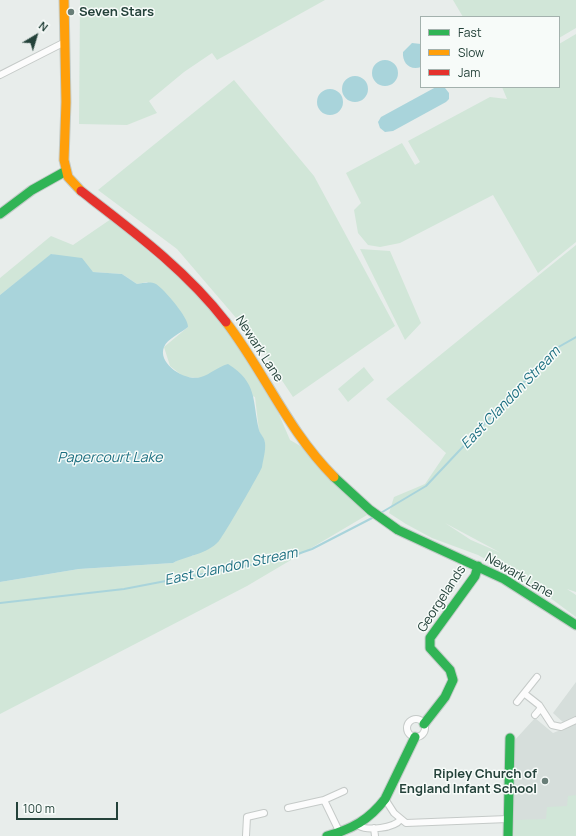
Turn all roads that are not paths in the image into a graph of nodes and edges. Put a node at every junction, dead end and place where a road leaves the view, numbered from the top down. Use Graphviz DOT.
graph roads {
  1 [pos="64,0"];
  2 [pos="65,42"];
  3 [pos="0,75"];
  4 [pos="66,171"];
  5 [pos="0,214"];
  6 [pos="478,566"];
  7 [pos="576,626"];
  8 [pos="536,677"];
  9 [pos="525,694"];
  10 [pos="517,702"];
  11 [pos="541,708"];
  12 [pos="535,715"];
  13 [pos="576,720"];
  14 [pos="424,724"];
  15 [pos="415,737"];
  16 [pos="510,738"];
  17 [pos="344,791"];
  18 [pos="385,799"];
  19 [pos="324,800"];
  20 [pos="288,808"];
  21 [pos="264,813"];
  22 [pos="508,819"];
  23 [pos="400,820"];
  24 [pos="359,826"];
  25 [pos="374,828"];
  26 [pos="340,833"];
  27 [pos="246,836"];
  28 [pos="327,836"];
  29 [pos="375,836"];
  30 [pos="508,836"];
  1 -- 2 [label="main road, Newark Lane"];
  2 -- 3 [label="street"];
  2 -- 4 [label="main road, Newark Lane"];
  4 -- 5 [label="main road"];
  4 -- 6 [label="main road, Newark Lane"];
  6 -- 7 [label="main road, Newark Lane"];
  6 -- 14 [label="main road, Georgelands"];
  8 -- 9 [label="street"];
  9 -- 10 [label="street"];
  9 -- 11 [label="street"];
  11 -- 12 [label="street"];
  11 -- 13 [label="street"];
  14 -- 15 [label="street, Georgelands"];
  14 -- 15 [label="street"];
  15 -- 18 [label="main road, Georgelands"];
  16 -- 22 [label="main road"];
  17 -- 19 [label="street"];
  18 -- 23 [label="street"];
  18 -- 24 [label="main road, Georgelands"];
  19 -- 20 [label="street"];
  19 -- 26 [label="street"];
  21 -- 27 [label="street"];
  22 -- 23 [label="street"];
  22 -- 30 [label="main road"];
  23 -- 25 [label="street, Georgelands"];
  24 -- 25 [label="street, Georgelands"];
  24 -- 26 [label="main road, Georgelands"];
  25 -- 29 [label="street"];
  26 -- 28 [label="main road, Georgelands"];
}
